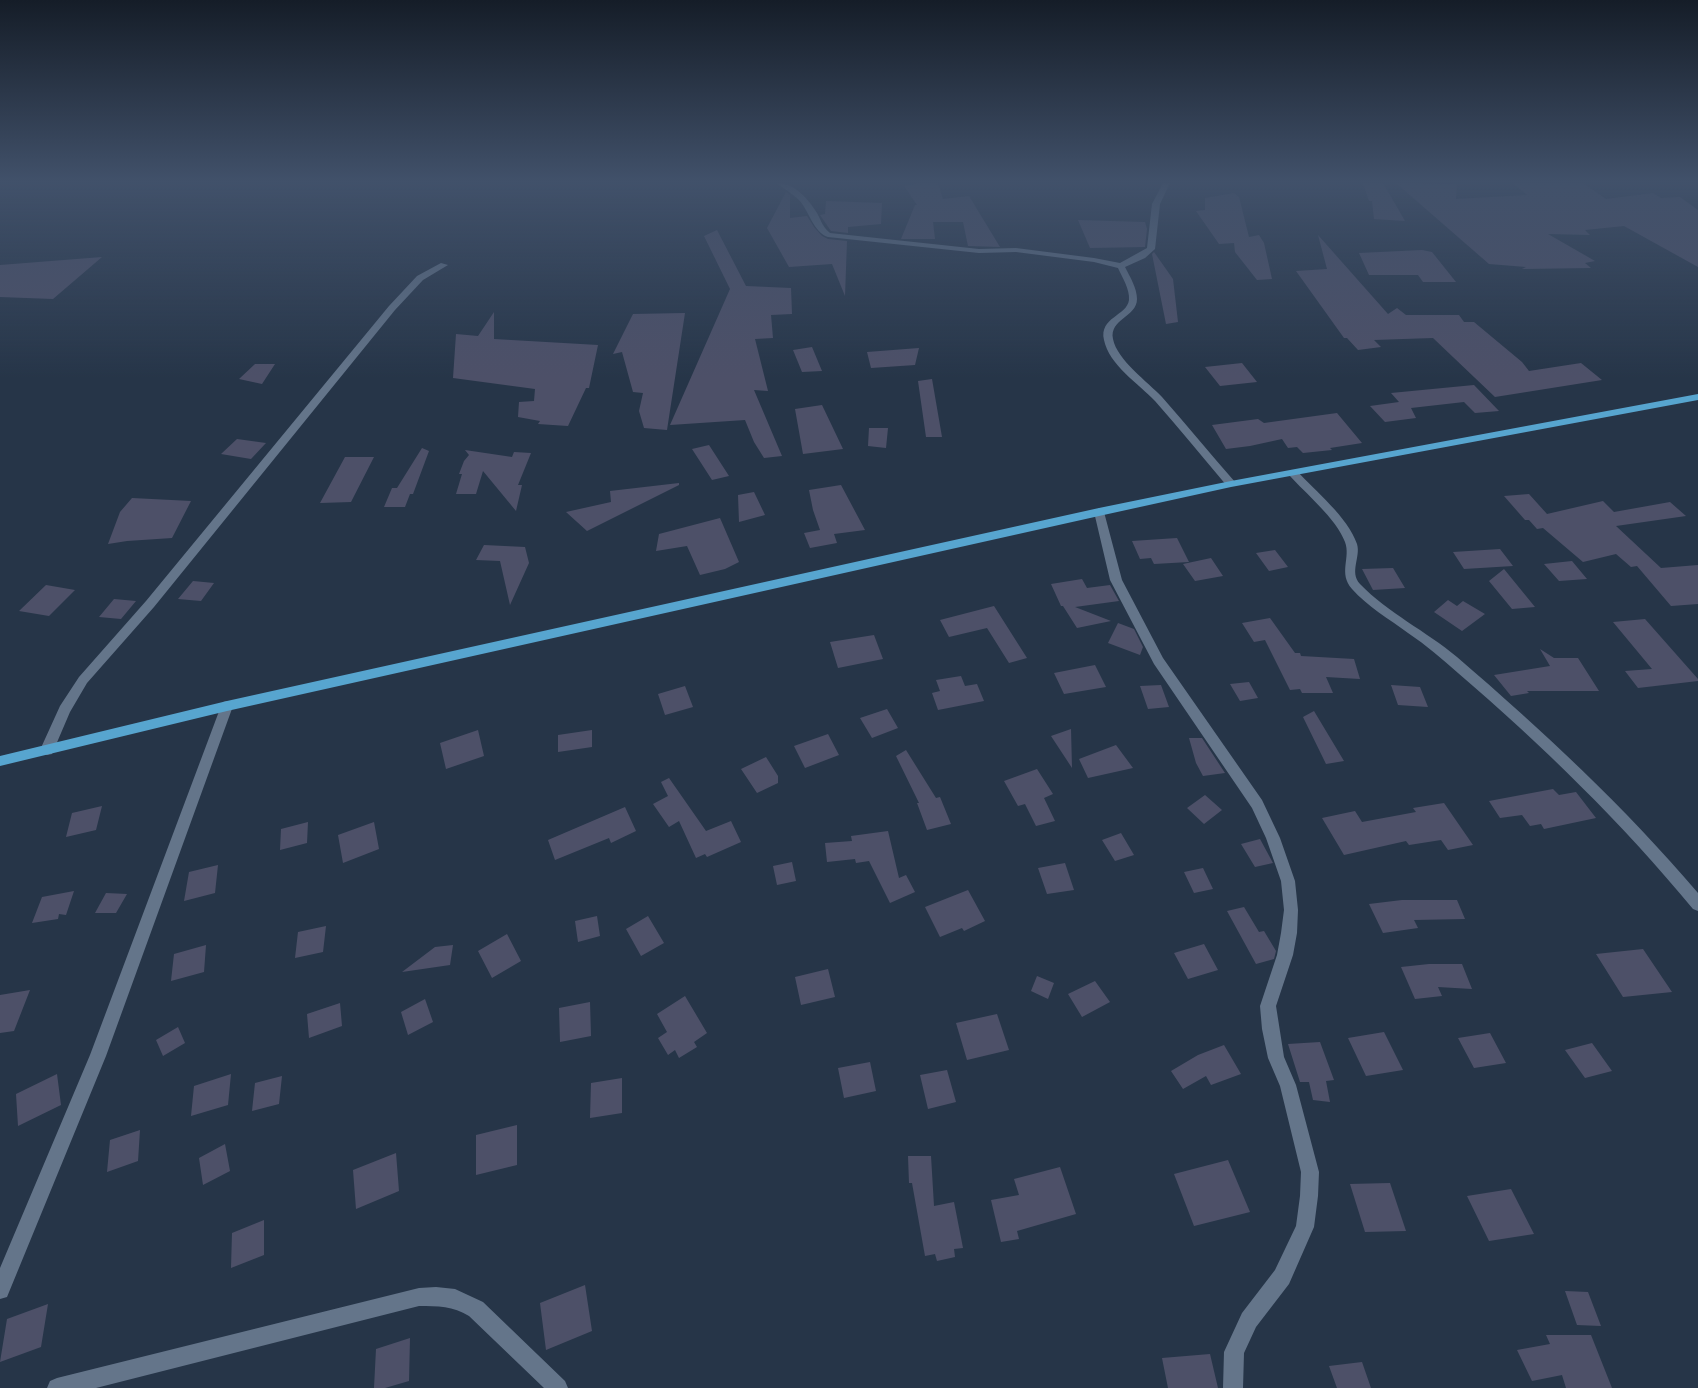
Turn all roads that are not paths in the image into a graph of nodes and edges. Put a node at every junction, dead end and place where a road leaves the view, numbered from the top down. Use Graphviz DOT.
graph roads {
  1 [pos="943,248"];
  2 [pos="1150,248"];
  3 [pos="444,265"];
  4 [pos="1121,266"];
  5 [pos="1698,397"];
  6 [pos="1293,473"];
  7 [pos="1231,484"];
  8 [pos="1099,512"];
  9 [pos="227,706"];
  10 [pos="47,750"];
  11 [pos="0,761"];
  12 [pos="1698,904"];
  13 [pos="0,1290"];
  14 [pos="57,1388"];
  15 [pos="558,1388"];
  16 [pos="1233,1388"];
  1 -- 4 [label="street"];
  2 -- 4 [label="street"];
  3 -- 10 [label="street"];
  4 -- 7 [label="street"];
  5 -- 6 [label="main road"];
  6 -- 7 [label="main road"];
  6 -- 12 [label="street"];
  7 -- 8 [label="main road"];
  8 -- 9 [label="main road"];
  8 -- 16 [label="street"];
  9 -- 10 [label="main road"];
  9 -- 13 [label="street"];
  10 -- 11 [label="main road"];
  14 -- 15 [label="street"];
}
